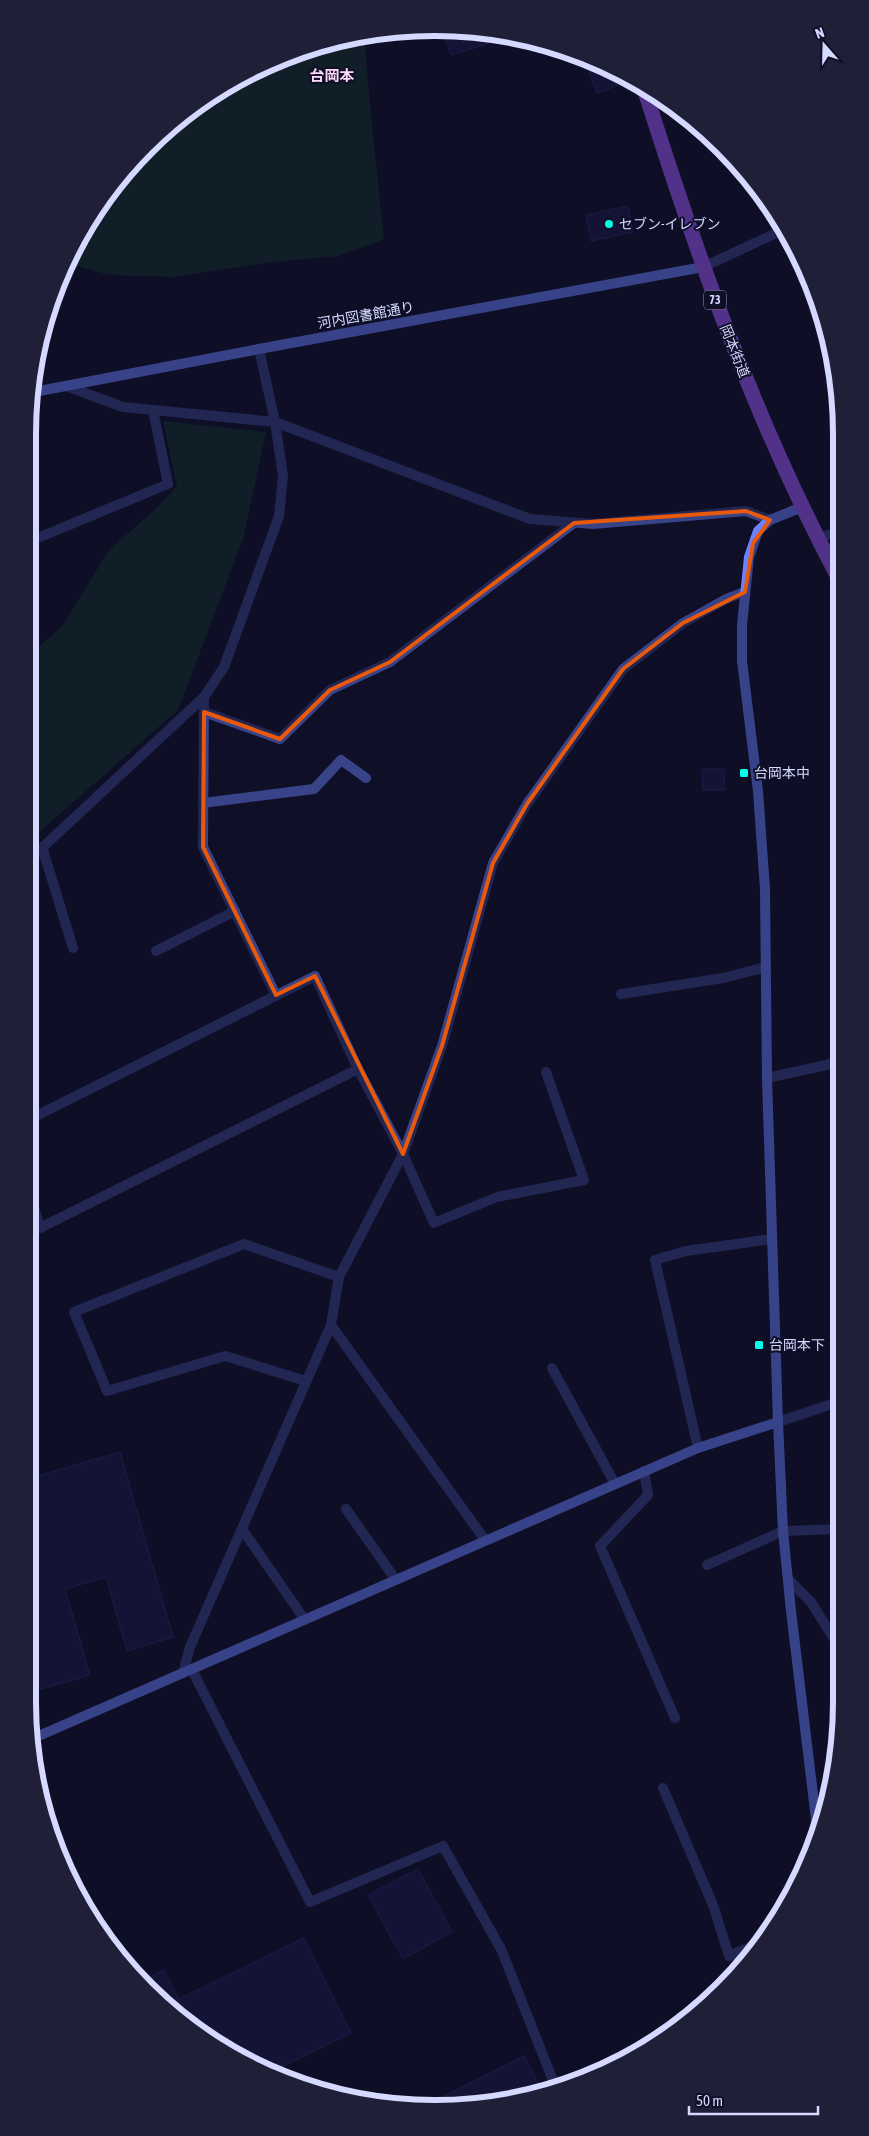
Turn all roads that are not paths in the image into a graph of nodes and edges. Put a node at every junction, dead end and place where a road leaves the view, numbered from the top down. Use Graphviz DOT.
graph roads {
  1 [pos="647,98"];
  2 [pos="778,233"];
  3 [pos="703,268"];
  4 [pos="259,349"];
  5 [pos="66,386"];
  6 [pos="39,391"];
  7 [pos="153,410"];
  8 [pos="275,422"];
  9 [pos="802,506"];
  10 [pos="770,520"];
  11 [pos="574,523"];
  12 [pos="833,534"];
  13 [pos="818,538"];
  14 [pos="36,539"];
  15 [pos="833,566"];
  16 [pos="745,592"];
  17 [pos="204,697"];
  18 [pos="204,712"];
  19 [pos="366,778"];
  20 [pos="203,804"];
  21 [pos="42,847"];
  22 [pos="36,853"];
  23 [pos="235,911"];
  24 [pos="73,948"];
  25 [pos="156,951"];
  26 [pos="766,967"];
  27 [pos="622,994"];
  28 [pos="276,995"];
  29 [pos="833,1064"];
  30 [pos="358,1069"];
  31 [pos="546,1072"];
  32 [pos="767,1078"];
  33 [pos="36,1116"];
  34 [pos="403,1154"];
  35 [pos="36,1214"];
  36 [pos="772,1239"];
  37 [pos="339,1277"];
  38 [pos="331,1324"];
  39 [pos="552,1368"];
  40 [pos="306,1381"];
  41 [pos="833,1404"];
  42 [pos="778,1422"];
  43 [pos="698,1448"];
  44 [pos="644,1471"];
  45 [pos="615,1484"];
  46 [pos="346,1509"];
  47 [pos="242,1529"];
  48 [pos="833,1529"];
  49 [pos="783,1531"];
  50 [pos="485,1540"];
  51 [pos="707,1565"];
  52 [pos="788,1579"];
  53 [pos="396,1580"];
  54 [pos="304,1620"];
  55 [pos="833,1637"];
  56 [pos="188,1671"];
  57 [pos="675,1718"];
  58 [pos="38,1736"];
  59 [pos="663,1788"];
  60 [pos="816,1817"];
  61 [pos="746,1949"];
  62 [pos="553,2082"];
  1 -- 3 [label="main road, 岡本街道 / 73"];
  2 -- 3 [label="street"];
  3 -- 4 [label="street, 河内図書館通り"];
  3 -- 9 [label="main road, 岡本街道 / 73"];
  4 -- 5 [label="street, 河内図書館通り"];
  4 -- 8 [label="street"];
  5 -- 6 [label="street, 河内図書館通り"];
  5 -- 7 [label="street"];
  7 -- 8 [label="street"];
  7 -- 14 [label="street"];
  8 -- 11 [label="street"];
  8 -- 17 [label="street"];
  9 -- 10 [label="street"];
  9 -- 13 [label="main road, 岡本街道 / 73"];
  10 -- 11 [label="street"];
  10 -- 16 [label="street"];
  11 -- 18 [label="street"];
  12 -- 13 [label="street"];
  13 -- 15 [label="main road, 岡本街道 / 73"];
  16 -- 26 [label="street"];
  16 -- 34 [label="street"];
  17 -- 18 [label="street"];
  17 -- 21 [label="street"];
  18 -- 20 [label="street"];
  19 -- 20 [label="street"];
  20 -- 23 [label="street"];
  21 -- 22 [label="street"];
  21 -- 24 [label="street"];
  23 -- 25 [label="street"];
  23 -- 28 [label="street"];
  26 -- 27 [label="street"];
  26 -- 32 [label="street"];
  28 -- 30 [label="street"];
  28 -- 33 [label="street"];
  29 -- 32 [label="street"];
  30 -- 34 [label="street"];
  30 -- 35 [label="street"];
  31 -- 34 [label="street"];
  32 -- 36 [label="street"];
  34 -- 37 [label="street"];
  36 -- 42 [label="street"];
  36 -- 43 [label="street"];
  37 -- 38 [label="street"];
  37 -- 40 [label="street"];
  38 -- 40 [label="street"];
  38 -- 50 [label="street"];
  39 -- 45 [label="street"];
  40 -- 47 [label="street"];
  41 -- 42 [label="street"];
  42 -- 43 [label="street"];
  42 -- 49 [label="street"];
  43 -- 44 [label="street"];
  44 -- 45 [label="street"];
  44 -- 57 [label="street"];
  45 -- 50 [label="street"];
  46 -- 53 [label="street"];
  47 -- 54 [label="street"];
  47 -- 56 [label="street"];
  48 -- 49 [label="street"];
  49 -- 51 [label="street"];
  49 -- 52 [label="street"];
  50 -- 53 [label="street"];
  52 -- 55 [label="street"];
  52 -- 60 [label="street"];
  53 -- 54 [label="street"];
  54 -- 56 [label="street"];
  56 -- 58 [label="street"];
  56 -- 62 [label="street"];
  59 -- 61 [label="street"];
}
